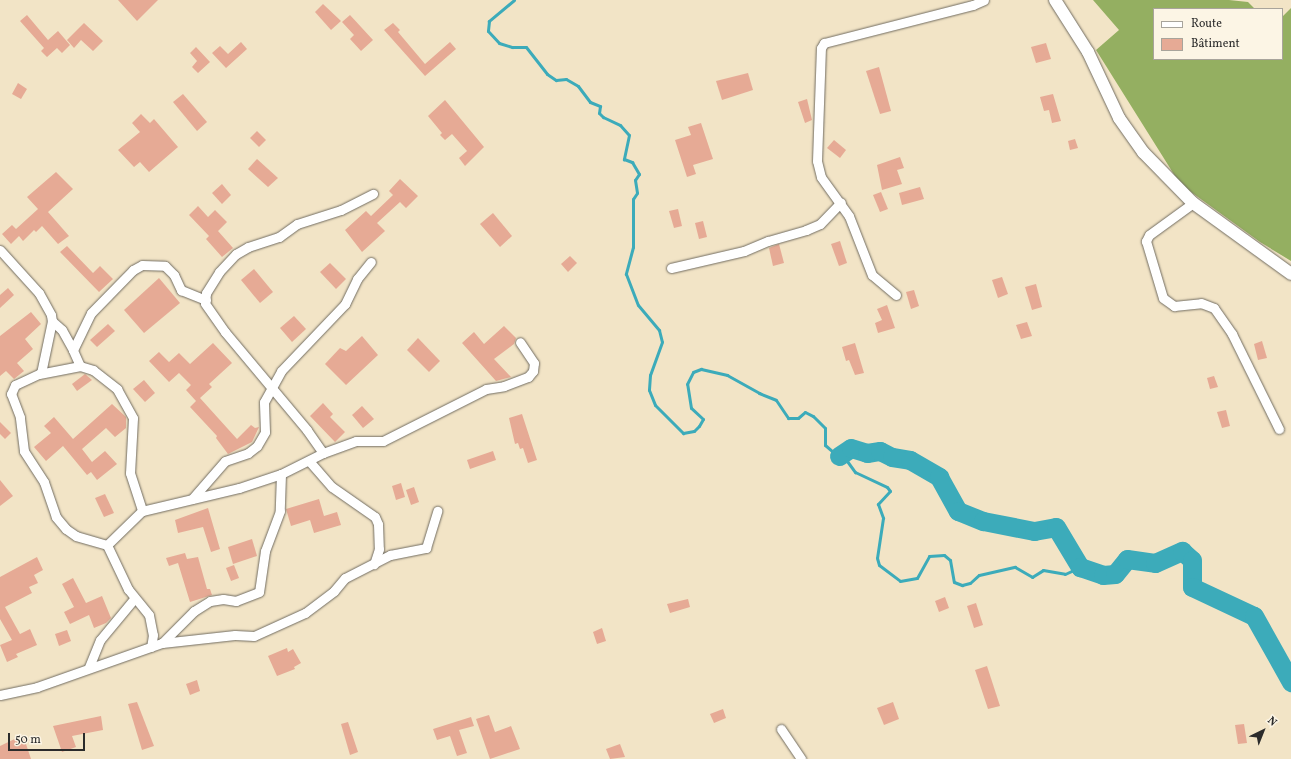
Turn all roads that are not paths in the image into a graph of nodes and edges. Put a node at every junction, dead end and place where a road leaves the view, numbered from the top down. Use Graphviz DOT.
graph roads {
  1 [pos="984,0"];
  2 [pos="1055,0"];
  3 [pos="373,194"];
  4 [pos="841,202"];
  5 [pos="1193,203"];
  6 [pos="0,250"];
  7 [pos="370,262"];
  8 [pos="671,268"];
  9 [pos="1291,274"];
  10 [pos="896,295"];
  11 [pos="206,300"];
  12 [pos="52,321"];
  13 [pos="520,342"];
  14 [pos="73,350"];
  15 [pos="80,366"];
  16 [pos="41,373"];
  17 [pos="271,388"];
  18 [pos="1279,429"];
  19 [pos="323,453"];
  20 [pos="310,462"];
  21 [pos="281,474"];
  22 [pos="192,499"];
  23 [pos="142,511"];
  24 [pos="437,511"];
  25 [pos="107,545"];
  26 [pos="374,564"];
  27 [pos="134,599"];
  28 [pos="162,643"];
  29 [pos="151,647"];
  30 [pos="89,667"];
  31 [pos="0,695"];
  32 [pos="781,729"];
  33 [pos="801,759"];
  1 -- 4 [label="street"];
  2 -- 5 [label="street"];
  3 -- 11 [label="street"];
  4 -- 8 [label="street"];
  4 -- 10 [label="street"];
  5 -- 9 [label="street"];
  5 -- 18 [label="street"];
  6 -- 12 [label="street"];
  7 -- 17 [label="street"];
  11 -- 14 [label="street"];
  11 -- 17 [label="street"];
  12 -- 14 [label="street"];
  12 -- 16 [label="street"];
  13 -- 19 [label="street"];
  14 -- 15 [label="street"];
  15 -- 16 [label="street"];
  15 -- 23 [label="street"];
  16 -- 25 [label="street"];
  17 -- 19 [label="street"];
  17 -- 22 [label="street"];
  19 -- 20 [label="street"];
  20 -- 21 [label="street"];
  20 -- 26 [label="street"];
  21 -- 22 [label="street"];
  21 -- 28 [label="street"];
  22 -- 23 [label="street"];
  23 -- 25 [label="street"];
  24 -- 26 [label="street"];
  25 -- 27 [label="street"];
  26 -- 28 [label="street"];
  27 -- 29 [label="street"];
  27 -- 30 [label="street"];
  28 -- 29 [label="street"];
  29 -- 30 [label="street"];
  30 -- 31 [label="street"];
  32 -- 33 [label="street"];
}
